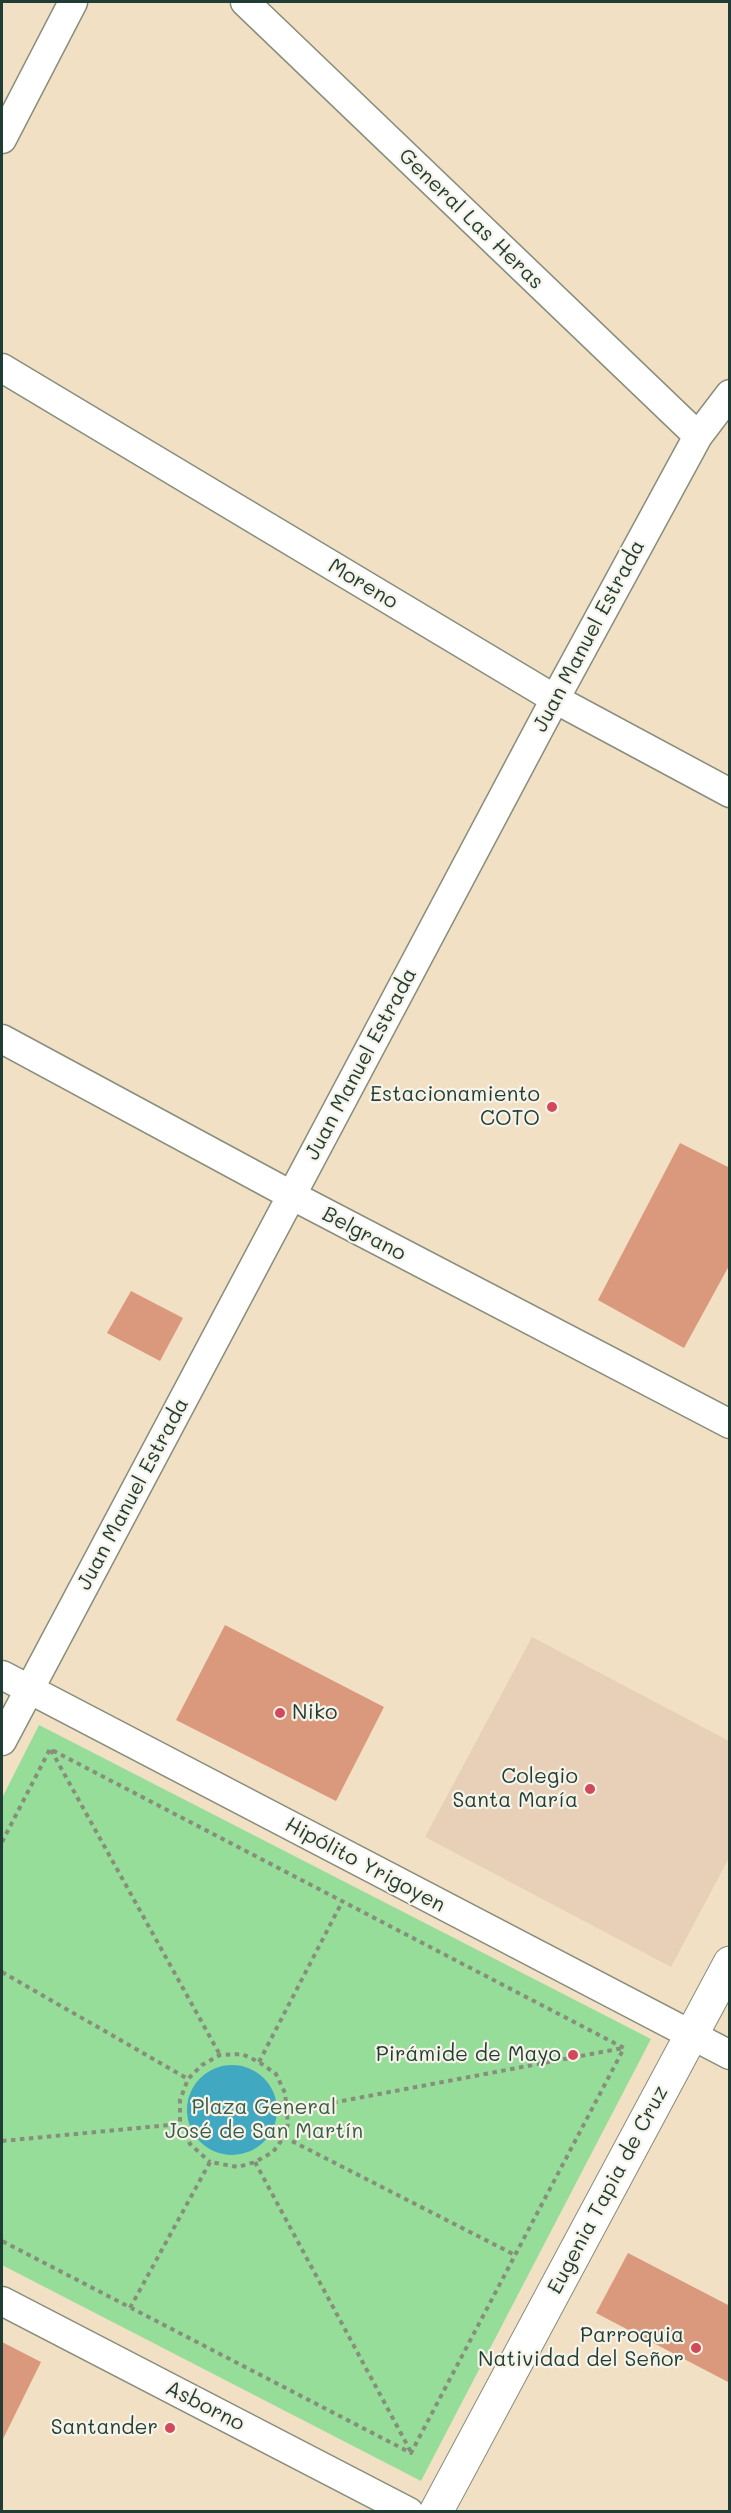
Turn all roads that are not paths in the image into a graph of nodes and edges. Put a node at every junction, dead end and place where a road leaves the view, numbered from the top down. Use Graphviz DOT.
graph roads {
  1 [pos="73,2"];
  2 [pos="244,2"];
  3 [pos="2,139"];
  4 [pos="2,368"];
  5 [pos="729,394"];
  6 [pos="698,436"];
  7 [pos="555,699"];
  8 [pos="729,793"];
  9 [pos="2,1039"];
  10 [pos="291,1195"];
  11 [pos="729,1424"];
  12 [pos="2,1675"];
  13 [pos="29,1689"];
  14 [pos="2,1741"];
  15 [pos="729,1963"];
  16 [pos="691,2035"];
  17 [pos="729,2055"];
  18 [pos="2,2301"];
  19 [pos="409,2511"];
  20 [pos="436,2511"];
  1 -- 3 [label="street"];
  2 -- 6 [label="street, General Las Heras"];
  4 -- 7 [label="street, Moreno"];
  5 -- 6 [label="street, Juan Manuel Estrada"];
  6 -- 7 [label="street, Juan Manuel Estrada"];
  7 -- 8 [label="street, Moreno"];
  7 -- 10 [label="street, Juan Manuel Estrada"];
  9 -- 10 [label="street, Belgrano"];
  10 -- 11 [label="street, Belgrano"];
  10 -- 13 [label="street, Juan Manuel Estrada"];
  12 -- 13 [label="street, Hipólito Yrigoyen"];
  13 -- 14 [label="street, Juan Manuel Estrada"];
  13 -- 16 [label="street, Hipólito Yrigoyen"];
  15 -- 16 [label="street, Eugenia Tapia de Cruz"];
  16 -- 17 [label="street, Hipólito Yrigoyen"];
  16 -- 20 [label="street, Eugenia Tapia de Cruz"];
  18 -- 19 [label="street, Asborno"];
}
